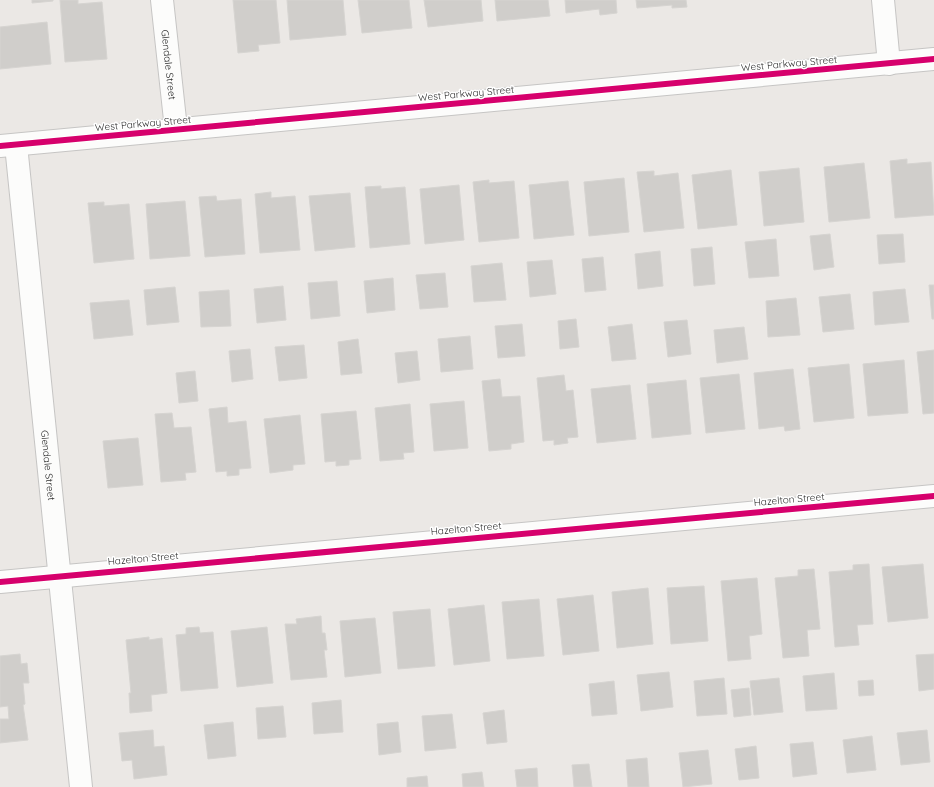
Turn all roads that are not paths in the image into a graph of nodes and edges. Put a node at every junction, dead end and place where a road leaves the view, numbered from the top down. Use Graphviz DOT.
graph roads {
  1 [pos="162,0"];
  2 [pos="883,0"];
  3 [pos="934,59"];
  4 [pos="890,64"];
  5 [pos="176,130"];
  6 [pos="8,145"];
  7 [pos="934,496"];
  8 [pos="59,576"];
  9 [pos="0,582"];
  10 [pos="81,787"];
  1 -- 5 [label="street, Glendale Street"];
  2 -- 4 [label="street"];
  3 -- 4 [label="street, West Parkway Street"];
  4 -- 5 [label="street, West Parkway Street"];
  5 -- 6 [label="street, West Parkway Street"];
  6 -- 8 [label="street, Glendale Street"];
  7 -- 8 [label="street, Hazelton Street"];
  8 -- 9 [label="street, Hazelton Street"];
  8 -- 10 [label="street, Glendale Street"];
}
